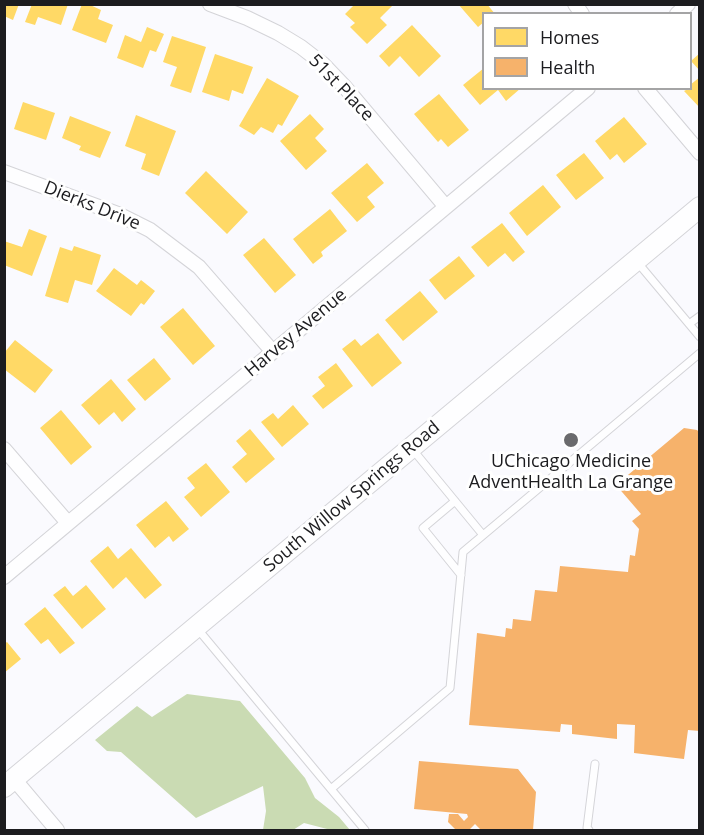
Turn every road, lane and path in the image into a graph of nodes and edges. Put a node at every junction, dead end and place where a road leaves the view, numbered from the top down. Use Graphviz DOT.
graph roads {
  1 [pos="210,4"];
  2 [pos="586,90"];
  3 [pos="647,90"];
  4 [pos="699,153"];
  5 [pos="4,172"];
  6 [pos="446,207"];
  7 [pos="699,207"];
  8 [pos="636,260"];
  9 [pos="699,316"];
  10 [pos="689,324"];
  11 [pos="699,337"];
  12 [pos="273,352"];
  13 [pos="699,353"];
  14 [pos="4,448"];
  15 [pos="412,448"];
  16 [pos="455,501"];
  17 [pos="68,523"];
  18 [pos="483,535"];
  19 [pos="461,575"];
  20 [pos="4,577"];
  21 [pos="196,627"];
  22 [pos="595,764"];
  23 [pos="9,783"];
  24 [pos="331,789"];
  25 [pos="57,831"];
  26 [pos="365,831"];
  27 [pos="589,831"];
  1 -- 6 [label="street, 51st Place"];
  2 -- 6 [label="street, Harvey Avenue"];
  3 -- 4 [label="street"];
  5 -- 12 [label="street, Dierks Drive"];
  6 -- 12 [label="street, Harvey Avenue"];
  7 -- 8 [label="street, South Willow Springs Road"];
  8 -- 10 [label="lane"];
  8 -- 15 [label="street, South Willow Springs Road"];
  9 -- 10 [label="lane"];
  10 -- 11 [label="lane"];
  12 -- 17 [label="street, Harvey Avenue"];
  13 -- 18 [label="lane"];
  14 -- 17 [label="street"];
  15 -- 16 [label="lane"];
  15 -- 21 [label="street, South Willow Springs Road"];
  16 -- 18 [label="lane"];
  16 -- 19 [label="lane"];
  17 -- 20 [label="street, Harvey Avenue"];
  18 -- 19 [label="lane"];
  19 -- 24 [label="lane"];
  21 -- 23 [label="street, South Willow Springs Road"];
  21 -- 24 [label="lane"];
  22 -- 27 [label="lane"];
  23 -- 25 [label="street"];
  24 -- 26 [label="lane"];
}
